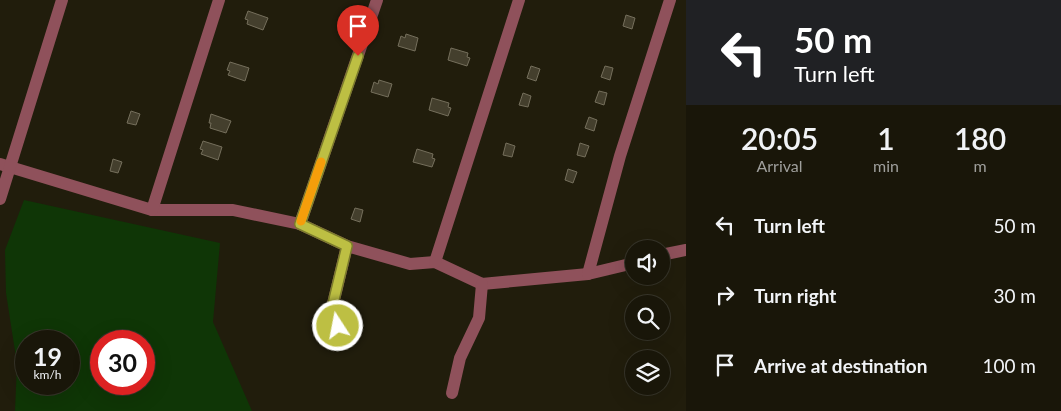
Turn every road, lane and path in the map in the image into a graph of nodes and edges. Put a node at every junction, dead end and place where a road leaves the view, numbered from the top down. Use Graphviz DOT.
graph roads {
  1 [pos="62,0"];
  2 [pos="219,0"];
  3 [pos="377,0"];
  4 [pos="519,0"];
  5 [pos="670,0"];
  6 [pos="5,166"];
  7 [pos="0,199"];
  8 [pos="152,210"];
  9 [pos="300,224"];
  10 [pos="347,246"];
  11 [pos="686,250"];
  12 [pos="670,253"];
  13 [pos="435,262"];
  14 [pos="625,265"];
  15 [pos="588,274"];
  16 [pos="482,284"];
  17 [pos="344,340"];
  18 [pos="452,393"];
  1 -- 6 [label="street"];
  2 -- 8 [label="street"];
  3 -- 9 [label="street"];
  4 -- 13 [label="street"];
  5 -- 15 [label="street"];
  6 -- 7 [label="street"];
  6 -- 8 [label="street"];
  8 -- 9 [label="street"];
  9 -- 10 [label="street"];
  10 -- 13 [label="street"];
  10 -- 17 [label="street"];
  11 -- 12 [label="street"];
  13 -- 16 [label="street"];
  14 -- 15 [label="street"];
  15 -- 16 [label="street"];
  16 -- 18 [label="street"];
}
